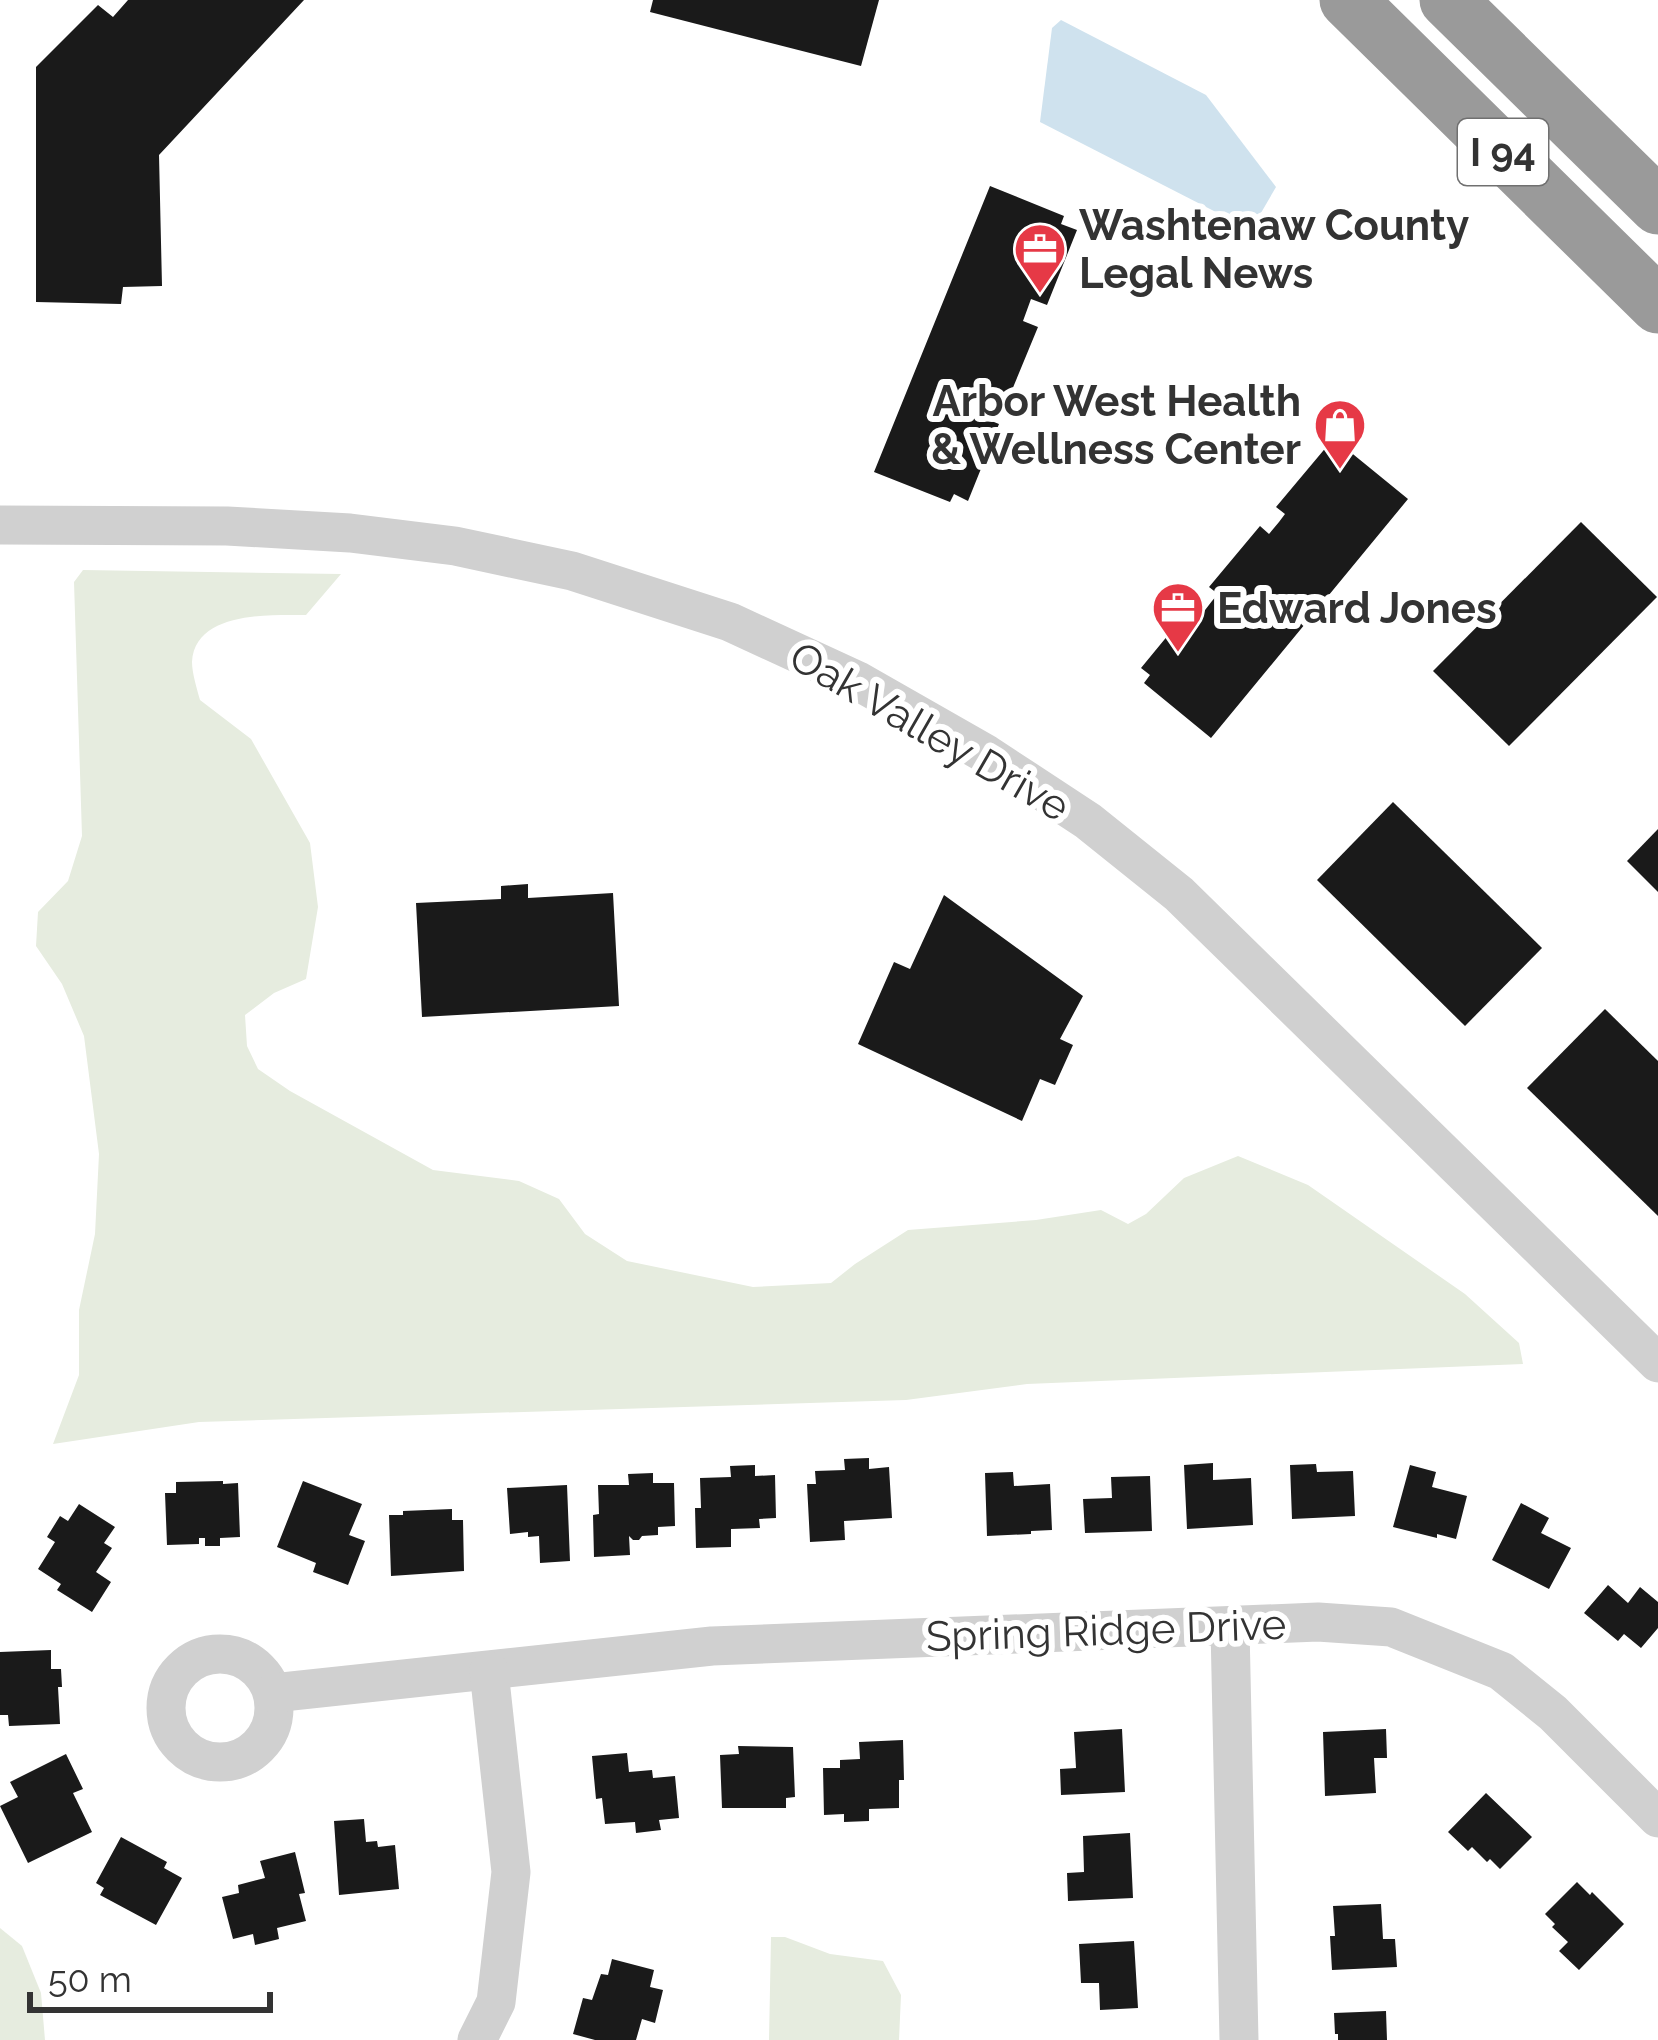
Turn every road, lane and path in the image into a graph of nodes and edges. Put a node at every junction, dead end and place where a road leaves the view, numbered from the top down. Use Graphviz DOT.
graph roads {
  1 [pos="1348,0"];
  2 [pos="1448,0"];
  3 [pos="1658,206"];
  4 [pos="1658,305"];
  5 [pos="0,525"];
  6 [pos="1658,1363"];
  7 [pos="1229,1628"];
  8 [pos="489,1671"];
  9 [pos="273,1693"];
  10 [pos="1658,1818"];
  11 [pos="477,2040"];
  12 [pos="1239,2040"];
  1 -- 4 [label="highway, I 94"];
  2 -- 3 [label="highway, I 94"];
  5 -- 6 [label="street, Oak Valley Drive"];
  7 -- 8 [label="street, Spring Ridge Drive"];
  7 -- 10 [label="street, Spring Ridge Drive"];
  7 -- 12 [label="street"];
  8 -- 9 [label="street, Spring Ridge Drive"];
  8 -- 11 [label="street"];
}
